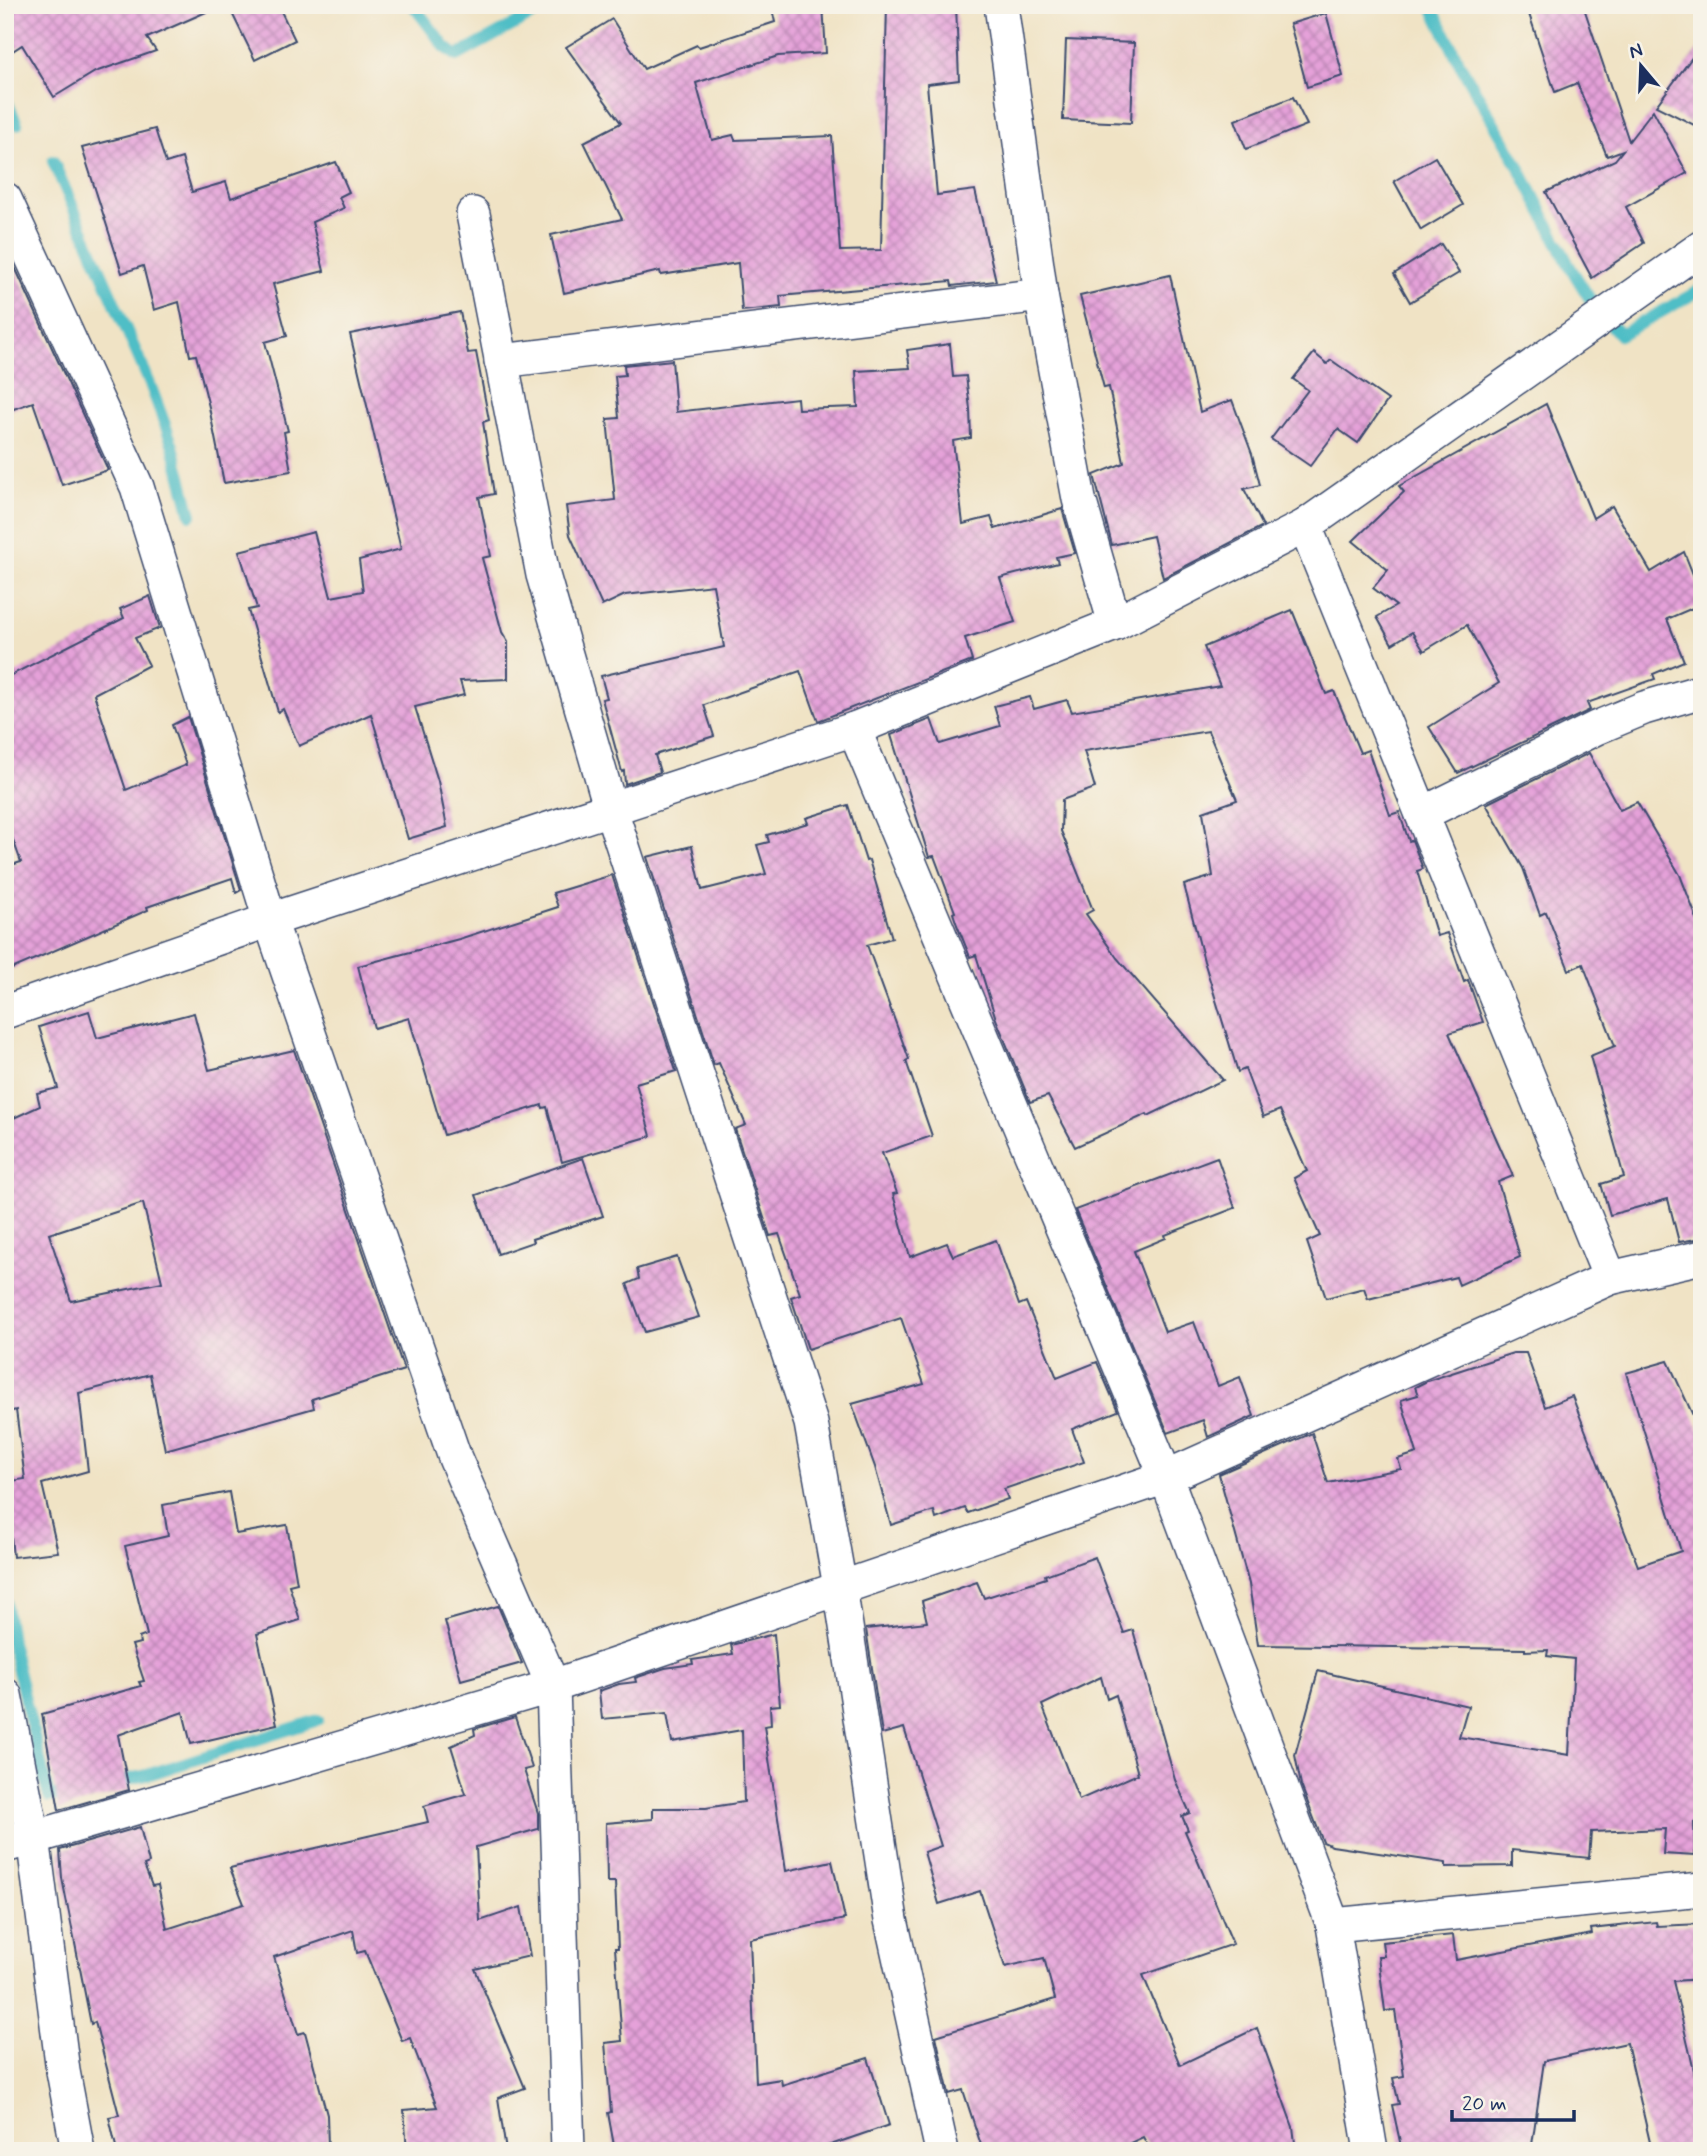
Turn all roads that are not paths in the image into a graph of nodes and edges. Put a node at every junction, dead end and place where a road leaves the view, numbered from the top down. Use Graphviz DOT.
graph roads {
  1 [pos="1001,5"];
  2 [pos="5,199"];
  3 [pos="473,214"];
  4 [pos="1702,247"];
  5 [pos="1041,295"];
  6 [pos="501,361"];
  7 [pos="1305,526"];
  8 [pos="1115,624"];
  9 [pos="1702,691"];
  10 [pos="854,729"];
  11 [pos="611,810"];
  12 [pos="1422,814"];
  13 [pos="270,920"];
  14 [pos="5,1012"];
  15 [pos="1702,1258"];
  16 [pos="1610,1278"];
  17 [pos="1166,1477"];
  18 [pos="841,1587"];
  19 [pos="553,1686"];
  20 [pos="5,1695"];
  21 [pos="19,1842"];
  22 [pos="1702,1889"];
  23 [pos="1333,1925"];
  24 [pos="78,2151"];
  25 [pos="568,2151"];
  26 [pos="942,2151"];
  27 [pos="1371,2151"];
  1 -- 5 [label="street"];
  2 -- 13 [label="street"];
  3 -- 6 [label="street"];
  4 -- 7 [label="street"];
  5 -- 6 [label="street"];
  5 -- 8 [label="street"];
  6 -- 11 [label="street"];
  7 -- 8 [label="street"];
  7 -- 12 [label="street"];
  8 -- 10 [label="street"];
  9 -- 12 [label="street"];
  10 -- 11 [label="street"];
  10 -- 17 [label="street"];
  11 -- 13 [label="street"];
  11 -- 18 [label="street"];
  12 -- 16 [label="street"];
  13 -- 14 [label="street"];
  13 -- 19 [label="street"];
  15 -- 16 [label="street"];
  16 -- 17 [label="street"];
  17 -- 18 [label="street"];
  17 -- 23 [label="street"];
  18 -- 19 [label="street"];
  18 -- 26 [label="street"];
  19 -- 21 [label="street"];
  19 -- 25 [label="street"];
  20 -- 21 [label="street"];
  21 -- 24 [label="street"];
  22 -- 23 [label="street"];
  23 -- 27 [label="street"];
}
